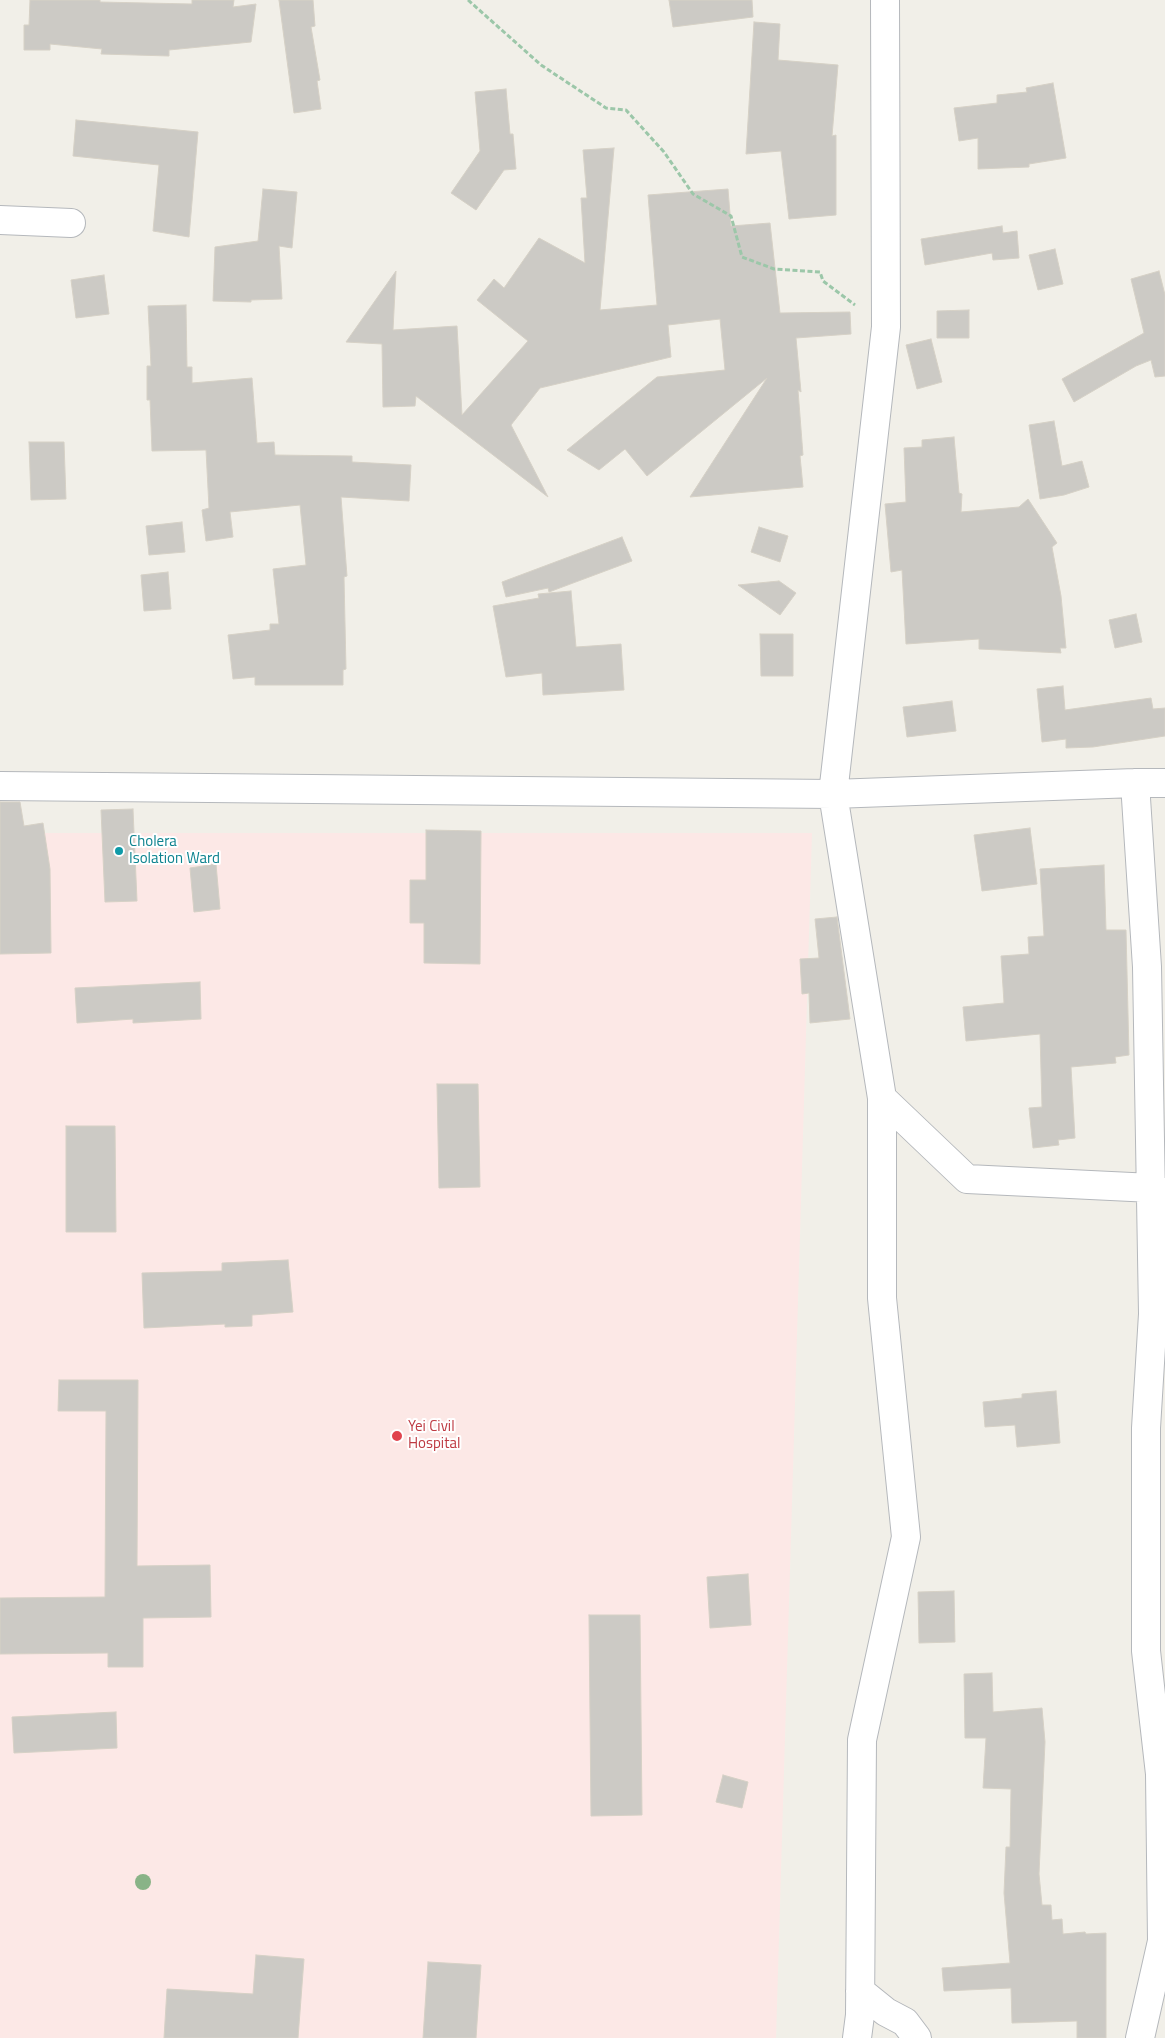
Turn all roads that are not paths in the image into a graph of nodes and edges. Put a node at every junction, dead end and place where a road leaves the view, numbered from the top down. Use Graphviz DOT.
graph roads {
  1 [pos="886,0"];
  2 [pos="0,220"];
  3 [pos="72,223"];
  4 [pos="1135,783"];
  5 [pos="1165,783"];
  6 [pos="0,786"];
  7 [pos="833,794"];
  8 [pos="882,1098"];
  9 [pos="1161,1189"];
  10 [pos="1156,1609"];
  11 [pos="860,1991"];
  12 [pos="857,2038"];
  13 [pos="917,2038"];
  14 [pos="1140,2038"];
  1 -- 7 [label="street"];
  2 -- 3 [label="street"];
  4 -- 5 [label="street"];
  4 -- 7 [label="street"];
  4 -- 9 [label="street"];
  6 -- 7 [label="street"];
  7 -- 8 [label="street"];
  8 -- 9 [label="street"];
  8 -- 11 [label="street"];
  9 -- 10 [label="street"];
  10 -- 14 [label="street"];
  11 -- 12 [label="street"];
  11 -- 13 [label="street"];
}
